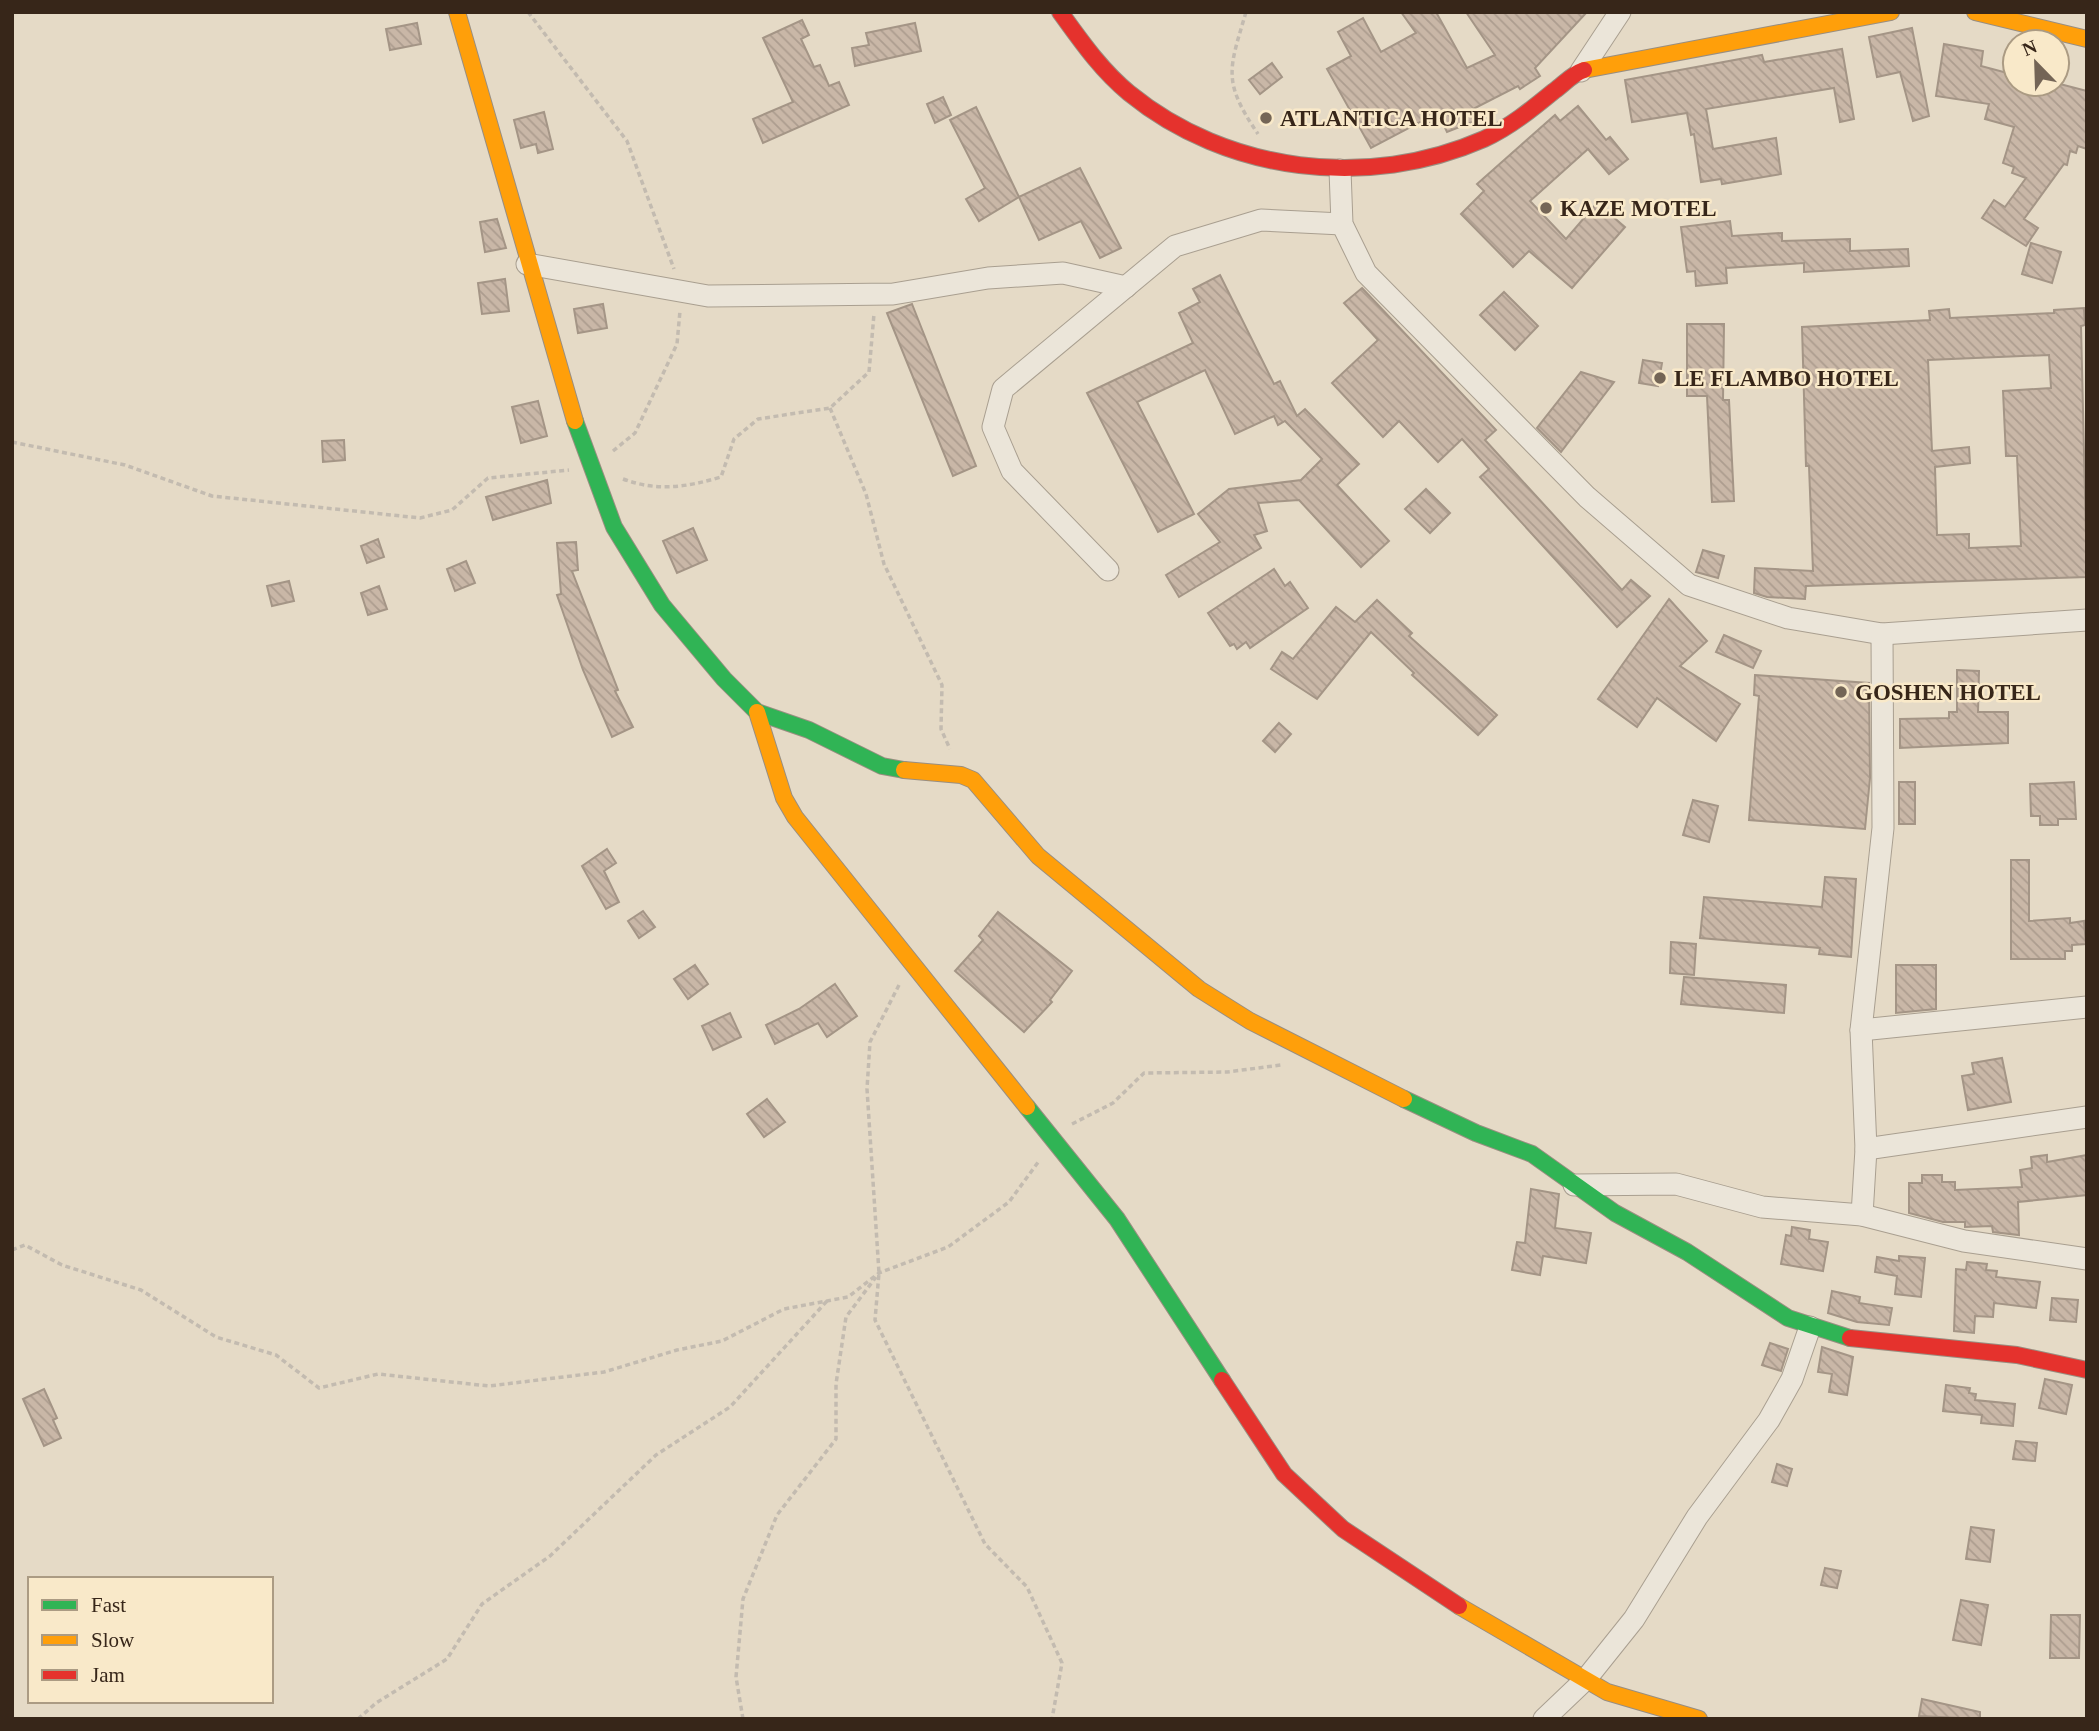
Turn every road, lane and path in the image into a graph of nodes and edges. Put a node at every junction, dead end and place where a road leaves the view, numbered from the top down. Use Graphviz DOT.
graph roads {
  1 [pos="457,12"];
  2 [pos="528,12"];
  3 [pos="1060,12"];
  4 [pos="1141,12"];
  5 [pos="1196,12"];
  6 [pos="1246,12"];
  7 [pos="1620,12"];
  8 [pos="1891,12"];
  9 [pos="1975,12"];
  10 [pos="2087,39"];
  11 [pos="1581,71"];
  12 [pos="1279,164"];
  13 [pos="1340,170"];
  14 [pos="1342,224"];
  15 [pos="527,264"];
  16 [pos="1126,287"];
  17 [pos="682,292"];
  18 [pos="877,294"];
  19 [pos="830,408"];
  20 [pos="12,442"];
  21 [pos="592,467"];
  22 [pos="1108,570"];
  23 [pos="2087,620"];
  24 [pos="1882,634"];
  25 [pos="757,712"];
  26 [pos="961,775"];
  27 [pos="911,961"];
  28 [pos="2087,1007"];
  29 [pos="1861,1030"];
  30 [pos="1283,1065"];
  31 [pos="2087,1117"];
  32 [pos="1054,1141"];
  33 [pos="1866,1149"];
  34 [pos="1574,1185"];
  35 [pos="1862,1215"];
  36 [pos="12,1250"];
  37 [pos="2087,1259"];
  38 [pos="879,1273"];
  39 [pos="827,1301"];
  40 [pos="1810,1327"];
  41 [pos="2087,1370"];
  42 [pos="1586,1679"];
  43 [pos="358,1719"];
  44 [pos="744,1719"];
  45 [pos="1052,1719"];
  46 [pos="1544,1719"];
  47 [pos="1699,1719"];
  1 -- 15 [label="street"];
  2 -- 17 [label="path"];
  3 -- 12 [label="street"];
  4 -- 5 [label="path"];
  6 -- 12 [label="path"];
  7 -- 11 [label="street"];
  8 -- 11 [label="street"];
  9 -- 10 [label="street"];
  11 -- 13 [label="street"];
  12 -- 13 [label="street"];
  13 -- 14 [label="street"];
  14 -- 16 [label="street"];
  14 -- 24 [label="street"];
  15 -- 17 [label="street"];
  15 -- 21 [label="street"];
  16 -- 18 [label="street"];
  16 -- 22 [label="street"];
  17 -- 18 [label="street"];
  17 -- 21 [label="path"];
  18 -- 19 [label="path"];
  19 -- 21 [label="path"];
  19 -- 26 [label="path"];
  20 -- 21 [label="path"];
  21 -- 25 [label="street"];
  23 -- 24 [label="street"];
  24 -- 29 [label="street"];
  25 -- 26 [label="street"];
  25 -- 27 [label="street"];
  26 -- 34 [label="street"];
  27 -- 32 [label="street"];
  27 -- 38 [label="path"];
  28 -- 29 [label="street"];
  29 -- 33 [label="street"];
  30 -- 32 [label="path"];
  31 -- 33 [label="street"];
  32 -- 38 [label="path"];
  32 -- 42 [label="street"];
  33 -- 35 [label="street"];
  34 -- 35 [label="street"];
  34 -- 40 [label="street"];
  35 -- 37 [label="street"];
  36 -- 39 [label="path"];
  38 -- 39 [label="path"];
  38 -- 44 [label="path"];
  38 -- 45 [label="path"];
  39 -- 43 [label="path"];
  40 -- 41 [label="street"];
  40 -- 42 [label="street"];
  42 -- 46 [label="street"];
  42 -- 47 [label="street"];
}
